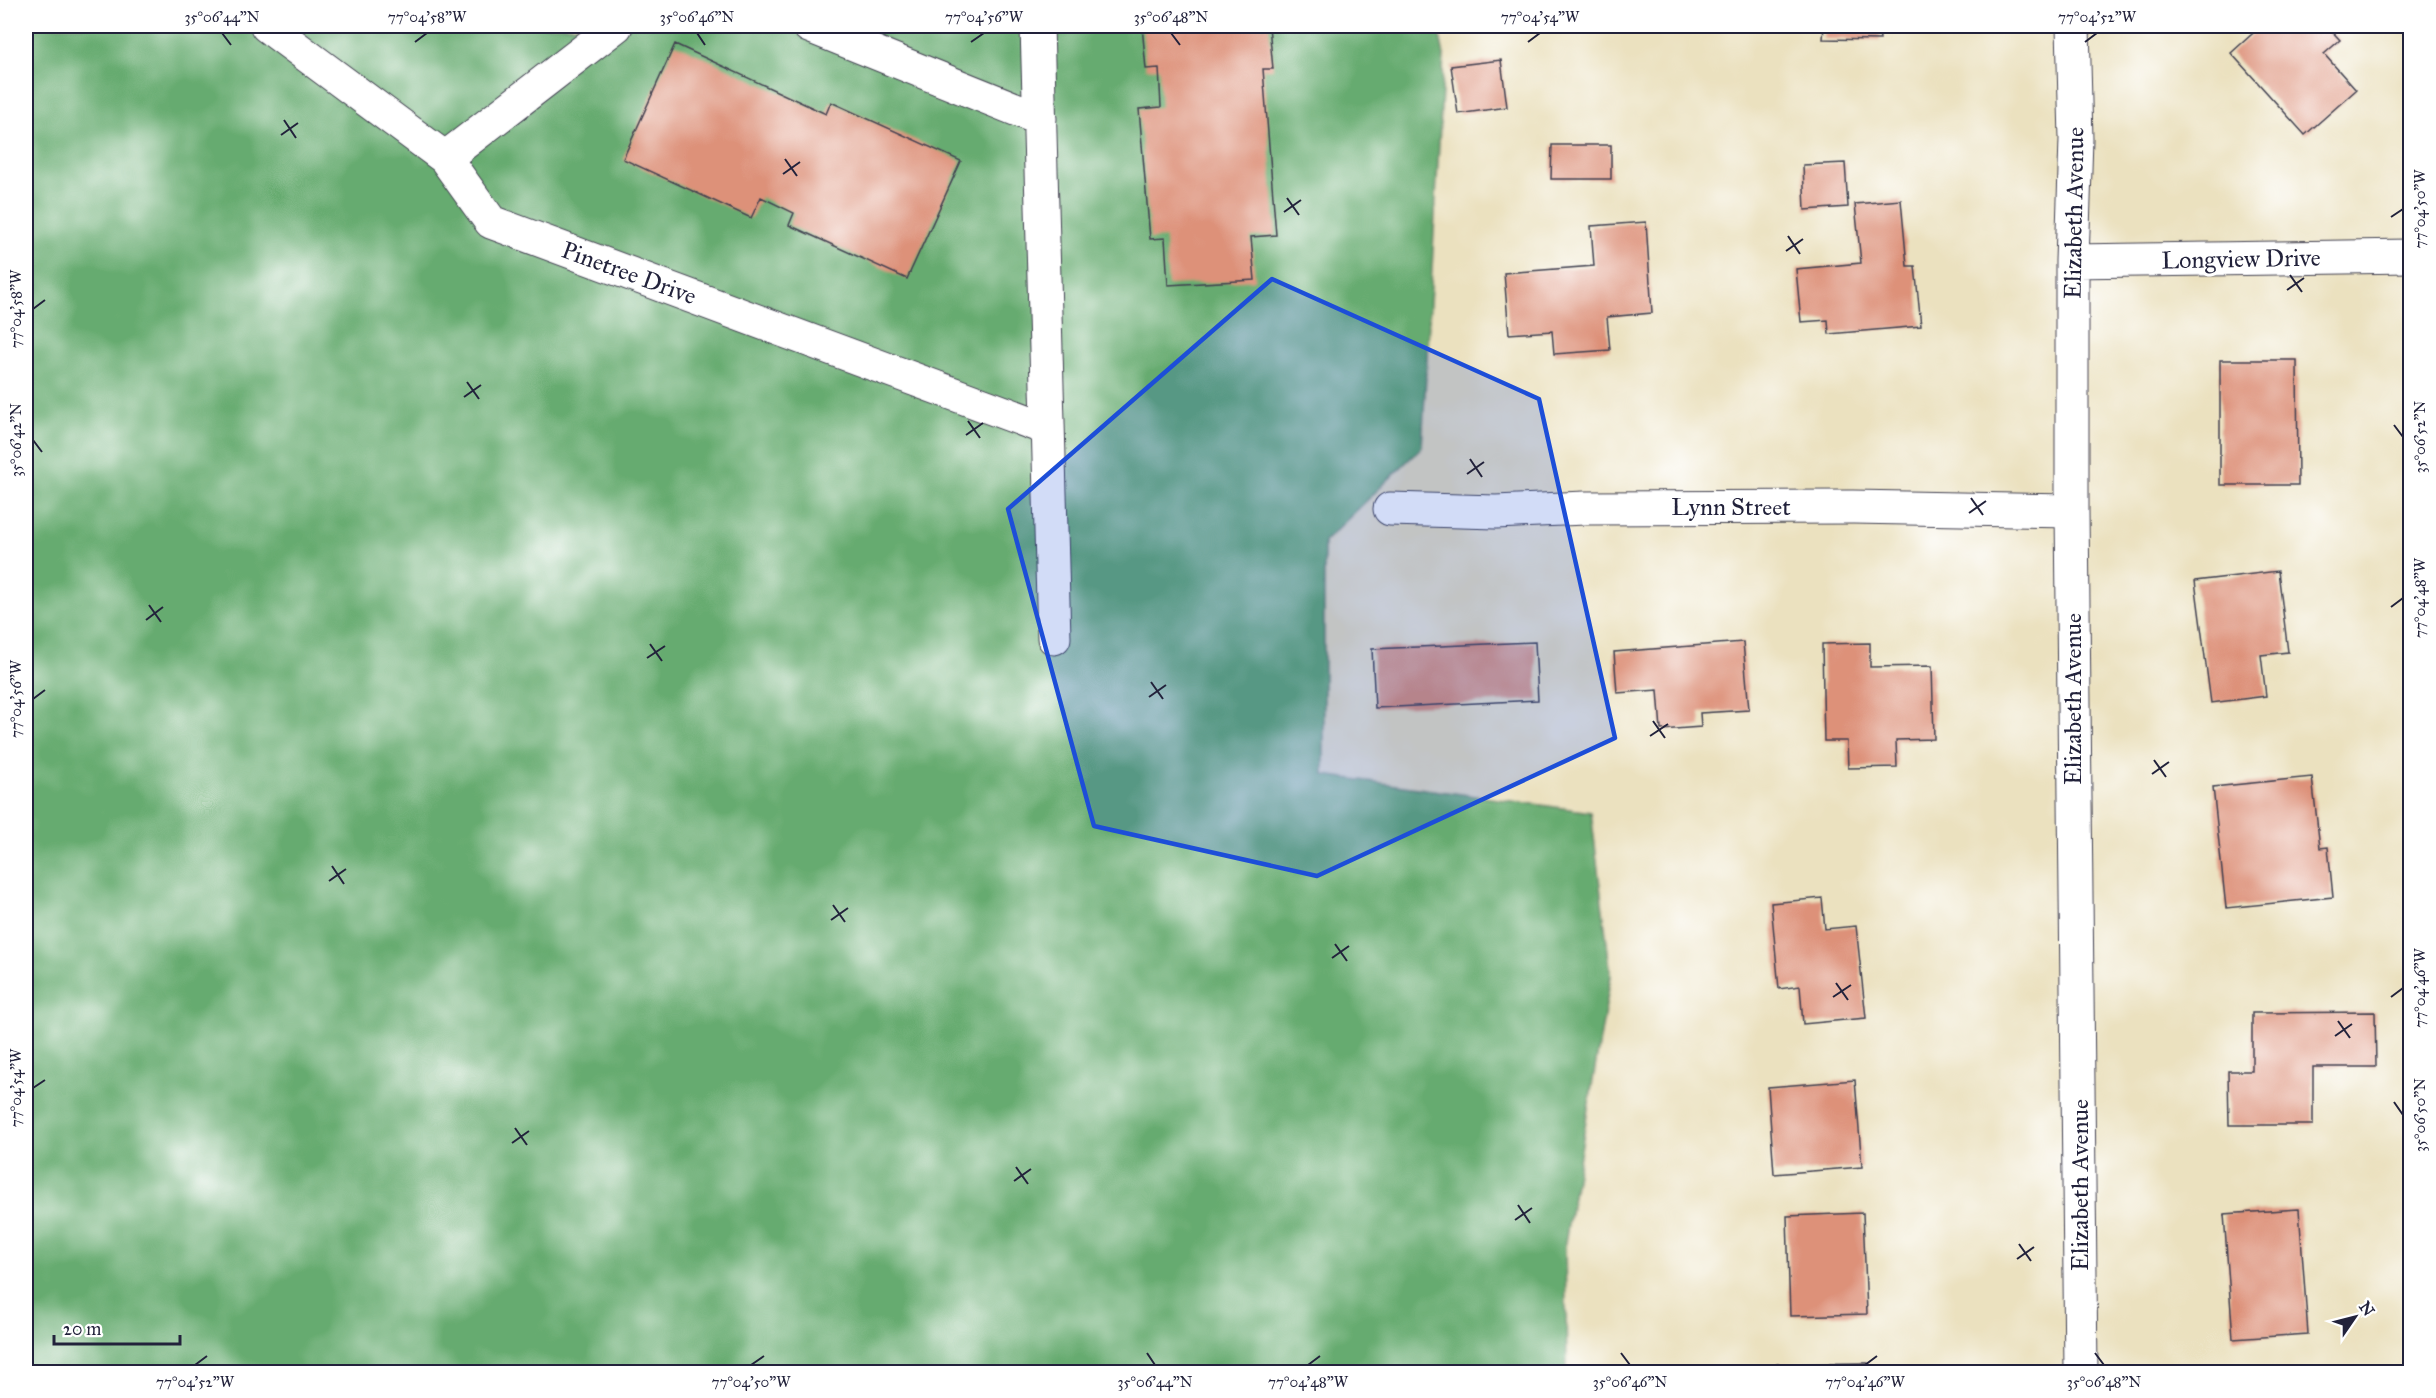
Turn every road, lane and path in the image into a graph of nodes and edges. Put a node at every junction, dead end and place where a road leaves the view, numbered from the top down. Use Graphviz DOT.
graph roads {
  1 [pos="267,26"];
  2 [pos="616,26"];
  3 [pos="809,26"];
  4 [pos="1037,26"];
  5 [pos="2073,26"];
  6 [pos="1040,119"];
  7 [pos="445,158"];
  8 [pos="2410,256"];
  9 [pos="2072,261"];
  10 [pos="1048,429"];
  11 [pos="1390,509"];
  12 [pos="2072,511"];
  13 [pos="1054,638"];
  14 [pos="2081,1372"];
  1 -- 7 [label="street, Pinetree Drive"];
  2 -- 7 [label="street"];
  3 -- 6 [label="street"];
  4 -- 6 [label="street"];
  5 -- 9 [label="street, Elizabeth Avenue"];
  6 -- 10 [label="street"];
  7 -- 10 [label="street, Pinetree Drive"];
  8 -- 9 [label="street, Longview Drive"];
  9 -- 12 [label="street, Elizabeth Avenue"];
  10 -- 13 [label="street"];
  11 -- 12 [label="street, Lynn Street"];
  12 -- 14 [label="street, Elizabeth Avenue"];
}
